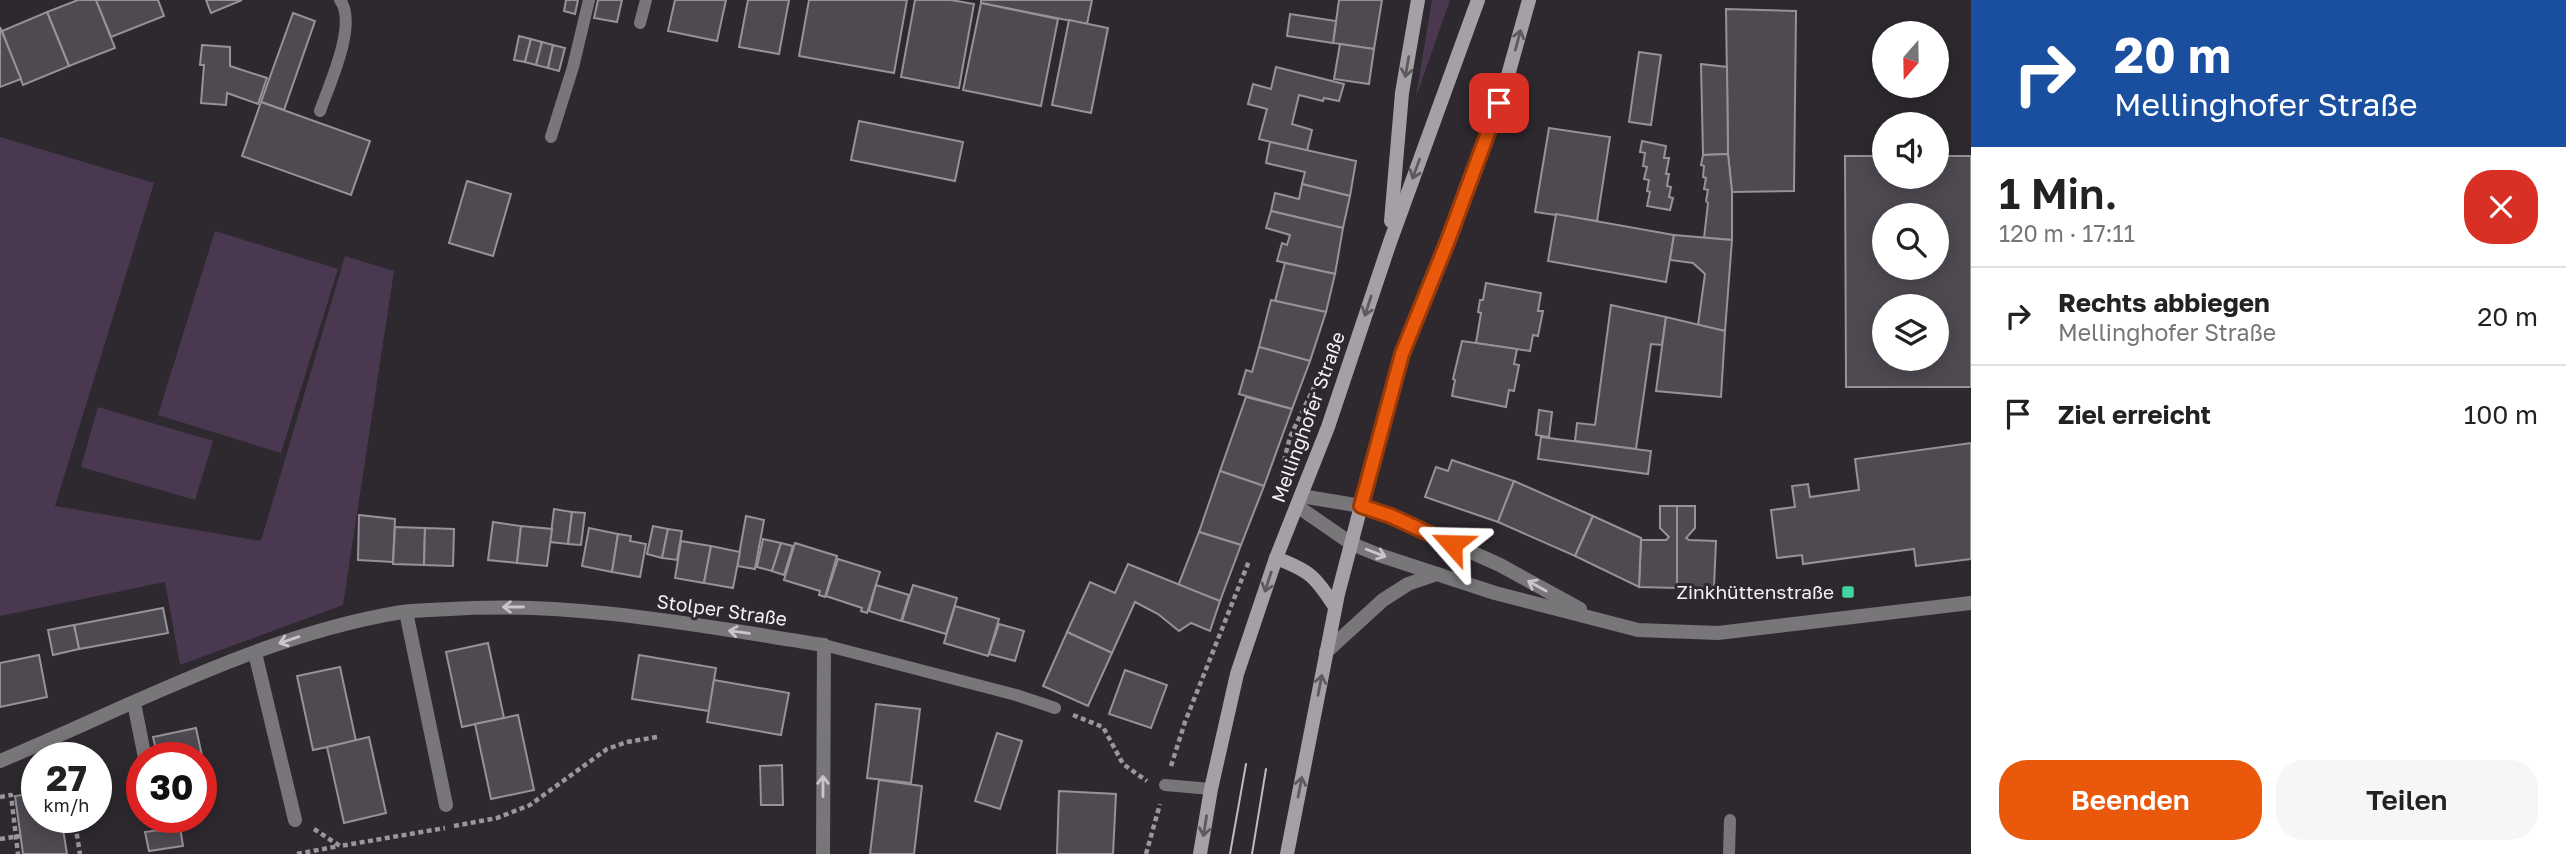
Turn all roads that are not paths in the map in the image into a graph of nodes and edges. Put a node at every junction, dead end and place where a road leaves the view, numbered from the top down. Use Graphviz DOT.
graph roads {
  1 [pos="341,0"];
  2 [pos="589,0"];
  3 [pos="646,0"];
  4 [pos="1418,0"];
  5 [pos="1479,0"];
  6 [pos="1529,0"];
  7 [pos="640,23"];
  8 [pos="320,111"];
  9 [pos="551,137"];
  10 [pos="1390,242"];
  11 [pos="1299,501"];
  12 [pos="1361,506"];
  13 [pos="1352,544"];
  14 [pos="1276,558"];
  15 [pos="1437,574"];
  16 [pos="1971,603"];
  17 [pos="1335,607"];
  18 [pos="406,612"];
  19 [pos="1597,619"];
  20 [pos="824,645"];
  21 [pos="1326,652"];
  22 [pos="255,653"];
  23 [pos="134,703"];
  24 [pos="1055,708"];
  25 [pos="142,742"];
  26 [pos="0,761"];
  27 [pos="1165,785"];
  28 [pos="1211,789"];
  29 [pos="446,805"];
  30 [pos="295,820"];
  31 [pos="1730,820"];
  32 [pos="823,854"];
  33 [pos="1200,854"];
  34 [pos="1287,854"];
  35 [pos="1729,854"];
  1 -- 8 [label="lane"];
  2 -- 9 [label="lane"];
  3 -- 7 [label="lane"];
  4 -- 10 [label="main road, one-way"];
  5 -- 10 [label="main road, Mellinghofer Straße, one-way"];
  12 -- 6 [label="main road, one-way"];
  10 -- 11 [label="main road, Mellinghofer Straße, one-way"];
  11 -- 12 [label="street"];
  11 -- 13 [label="street"];
  11 -- 14 [label="main road, Mellinghofer Straße"];
  12 -- 13 [label="main road"];
  19 -- 12 [label="street, one-way"];
  13 -- 15 [label="street, one-way"];
  13 -- 17 [label="main road"];
  14 -- 17 [label="main road"];
  14 -- 28 [label="main road, Mellinghofer Straße, one-way"];
  15 -- 19 [label="street"];
  15 -- 21 [label="street"];
  16 -- 19 [label="street"];
  17 -- 21 [label="main road"];
  20 -- 18 [label="street, Stolper Straße, one-way"];
  18 -- 22 [label="street, Stolper Straße, one-way"];
  18 -- 29 [label="street"];
  20 -- 24 [label="lane"];
  32 -- 20 [label="street, one-way"];
  34 -- 21 [label="main road, one-way"];
  22 -- 23 [label="street, Stolper Straße"];
  22 -- 30 [label="street"];
  23 -- 25 [label="street"];
  23 -- 26 [label="street, Stolper Straße"];
  27 -- 28 [label="lane"];
  28 -- 33 [label="main road, Mellinghofer Straße, one-way"];
  31 -- 35 [label="lane"];
}
